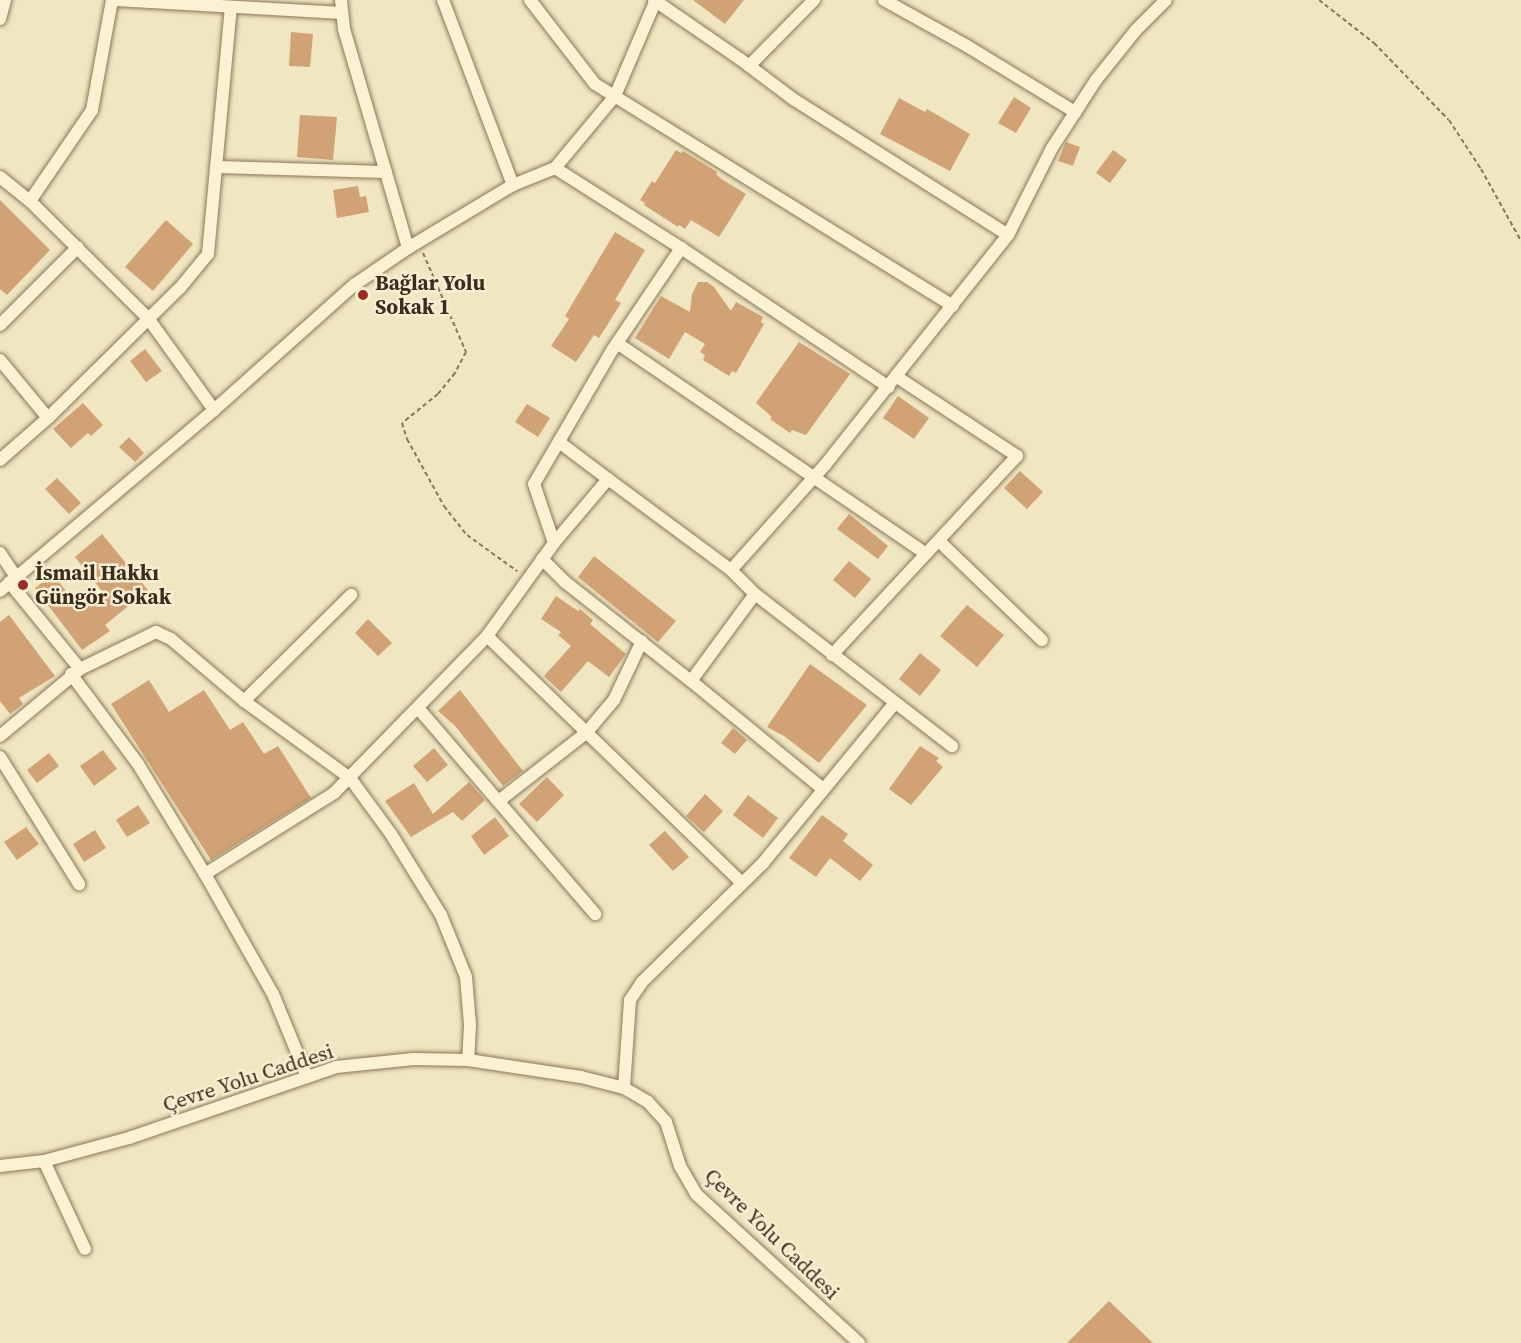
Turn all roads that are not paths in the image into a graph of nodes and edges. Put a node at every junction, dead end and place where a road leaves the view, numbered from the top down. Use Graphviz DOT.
graph roads {
  1 [pos="5,0"];
  2 [pos="442,0"];
  3 [pos="530,0"];
  4 [pos="814,0"];
  5 [pos="884,0"];
  6 [pos="1166,0"];
  7 [pos="121,1"];
  8 [pos="655,1"];
  9 [pos="343,4"];
  10 [pos="231,8"];
  11 [pos="0,19"];
  12 [pos="749,66"];
  13 [pos="615,96"];
  14 [pos="1075,112"];
  15 [pos="216,167"];
  16 [pos="555,168"];
  17 [pos="386,172"];
  18 [pos="0,177"];
  19 [pos="513,184"];
  20 [pos="30,201"];
  21 [pos="1008,235"];
  22 [pos="413,245"];
  23 [pos="78,247"];
  24 [pos="681,248"];
  25 [pos="952,306"];
  26 [pos="148,318"];
  27 [pos="0,325"];
  28 [pos="617,343"];
  29 [pos="0,360"];
  30 [pos="893,382"];
  31 [pos="214,410"];
  32 [pos="48,418"];
  33 [pos="559,442"];
  34 [pos="0,460"];
  35 [pos="814,477"];
  36 [pos="608,479"];
  37 [pos="939,541"];
  38 [pos="554,543"];
  39 [pos="0,553"];
  40 [pos="926,554"];
  41 [pos="542,559"];
  42 [pos="731,570"];
  43 [pos="8,583"];
  44 [pos="755,594"];
  45 [pos="351,595"];
  46 [pos="487,636"];
  47 [pos="1042,640"];
  48 [pos="642,641"];
  49 [pos="832,655"];
  50 [pos="75,672"];
  51 [pos="691,681"];
  52 [pos="244,701"];
  53 [pos="895,703"];
  54 [pos="418,708"];
  55 [pos="586,733"];
  56 [pos="0,736"];
  57 [pos="952,746"];
  58 [pos="0,757"];
  59 [pos="350,778"];
  60 [pos="823,789"];
  61 [pos="500,800"];
  62 [pos="205,874"];
  63 [pos="78,884"];
  64 [pos="742,884"];
  65 [pos="595,914"];
  66 [pos="468,1060"];
  67 [pos="307,1077"];
  68 [pos="624,1088"];
  69 [pos="44,1161"];
  70 [pos="0,1166"];
  71 [pos="85,1249"];
  72 [pos="859,1343"];
  1 -- 11 [label="street"];
  2 -- 19 [label="street"];
  3 -- 13 [label="street"];
  4 -- 12 [label="street"];
  5 -- 14 [label="street"];
  6 -- 14 [label="street"];
  7 -- 10 [label="street"];
  7 -- 20 [label="street"];
  8 -- 12 [label="street"];
  8 -- 13 [label="street"];
  9 -- 10 [label="street"];
  9 -- 17 [label="street"];
  10 -- 15 [label="street"];
  12 -- 21 [label="street"];
  13 -- 16 [label="street"];
  13 -- 25 [label="street"];
  14 -- 21 [label="street"];
  15 -- 17 [label="street"];
  15 -- 26 [label="street"];
  16 -- 19 [label="street"];
  16 -- 24 [label="street"];
  17 -- 22 [label="street"];
  18 -- 20 [label="street"];
  19 -- 22 [label="street"];
  20 -- 23 [label="street"];
  21 -- 25 [label="street"];
  22 -- 31 [label="street"];
  23 -- 26 [label="street"];
  23 -- 27 [label="street"];
  24 -- 28 [label="street"];
  24 -- 30 [label="street"];
  25 -- 30 [label="street"];
  26 -- 31 [label="street"];
  26 -- 32 [label="street"];
  28 -- 33 [label="street"];
  28 -- 35 [label="street"];
  29 -- 32 [label="street"];
  30 -- 35 [label="street"];
  30 -- 37 [label="street"];
  31 -- 43 [label="street"];
  32 -- 34 [label="street"];
  33 -- 36 [label="street"];
  33 -- 38 [label="street"];
  35 -- 40 [label="street"];
  35 -- 42 [label="street"];
  36 -- 38 [label="street"];
  36 -- 42 [label="street"];
  37 -- 40 [label="street"];
  37 -- 47 [label="street"];
  38 -- 41 [label="street"];
  39 -- 43 [label="street"];
  40 -- 49 [label="street"];
  41 -- 46 [label="street"];
  41 -- 48 [label="street"];
  42 -- 44 [label="street"];
  43 -- 50 [label="street"];
  44 -- 49 [label="street"];
  44 -- 51 [label="street"];
  45 -- 52 [label="street"];
  46 -- 54 [label="street"];
  46 -- 55 [label="street"];
  48 -- 51 [label="street"];
  48 -- 55 [label="street"];
  49 -- 53 [label="street"];
  50 -- 52 [label="street"];
  50 -- 56 [label="street"];
  50 -- 62 [label="street"];
  51 -- 60 [label="street"];
  52 -- 59 [label="street"];
  53 -- 57 [label="street"];
  53 -- 60 [label="street"];
  54 -- 59 [label="street"];
  54 -- 61 [label="street"];
  55 -- 61 [label="street"];
  55 -- 64 [label="street"];
  58 -- 63 [label="street"];
  59 -- 62 [label="street"];
  59 -- 66 [label="street"];
  60 -- 64 [label="street"];
  61 -- 65 [label="street"];
  62 -- 67 [label="street"];
  64 -- 68 [label="street"];
  66 -- 67 [label="street, Çevre Yolu Caddesi"];
  66 -- 68 [label="street, Çevre Yolu Caddesi"];
  67 -- 69 [label="street, Çevre Yolu Caddesi"];
  68 -- 72 [label="street, Çevre Yolu Caddesi"];
  69 -- 70 [label="street, Çevre Yolu Caddesi"];
  69 -- 71 [label="street"];
}
